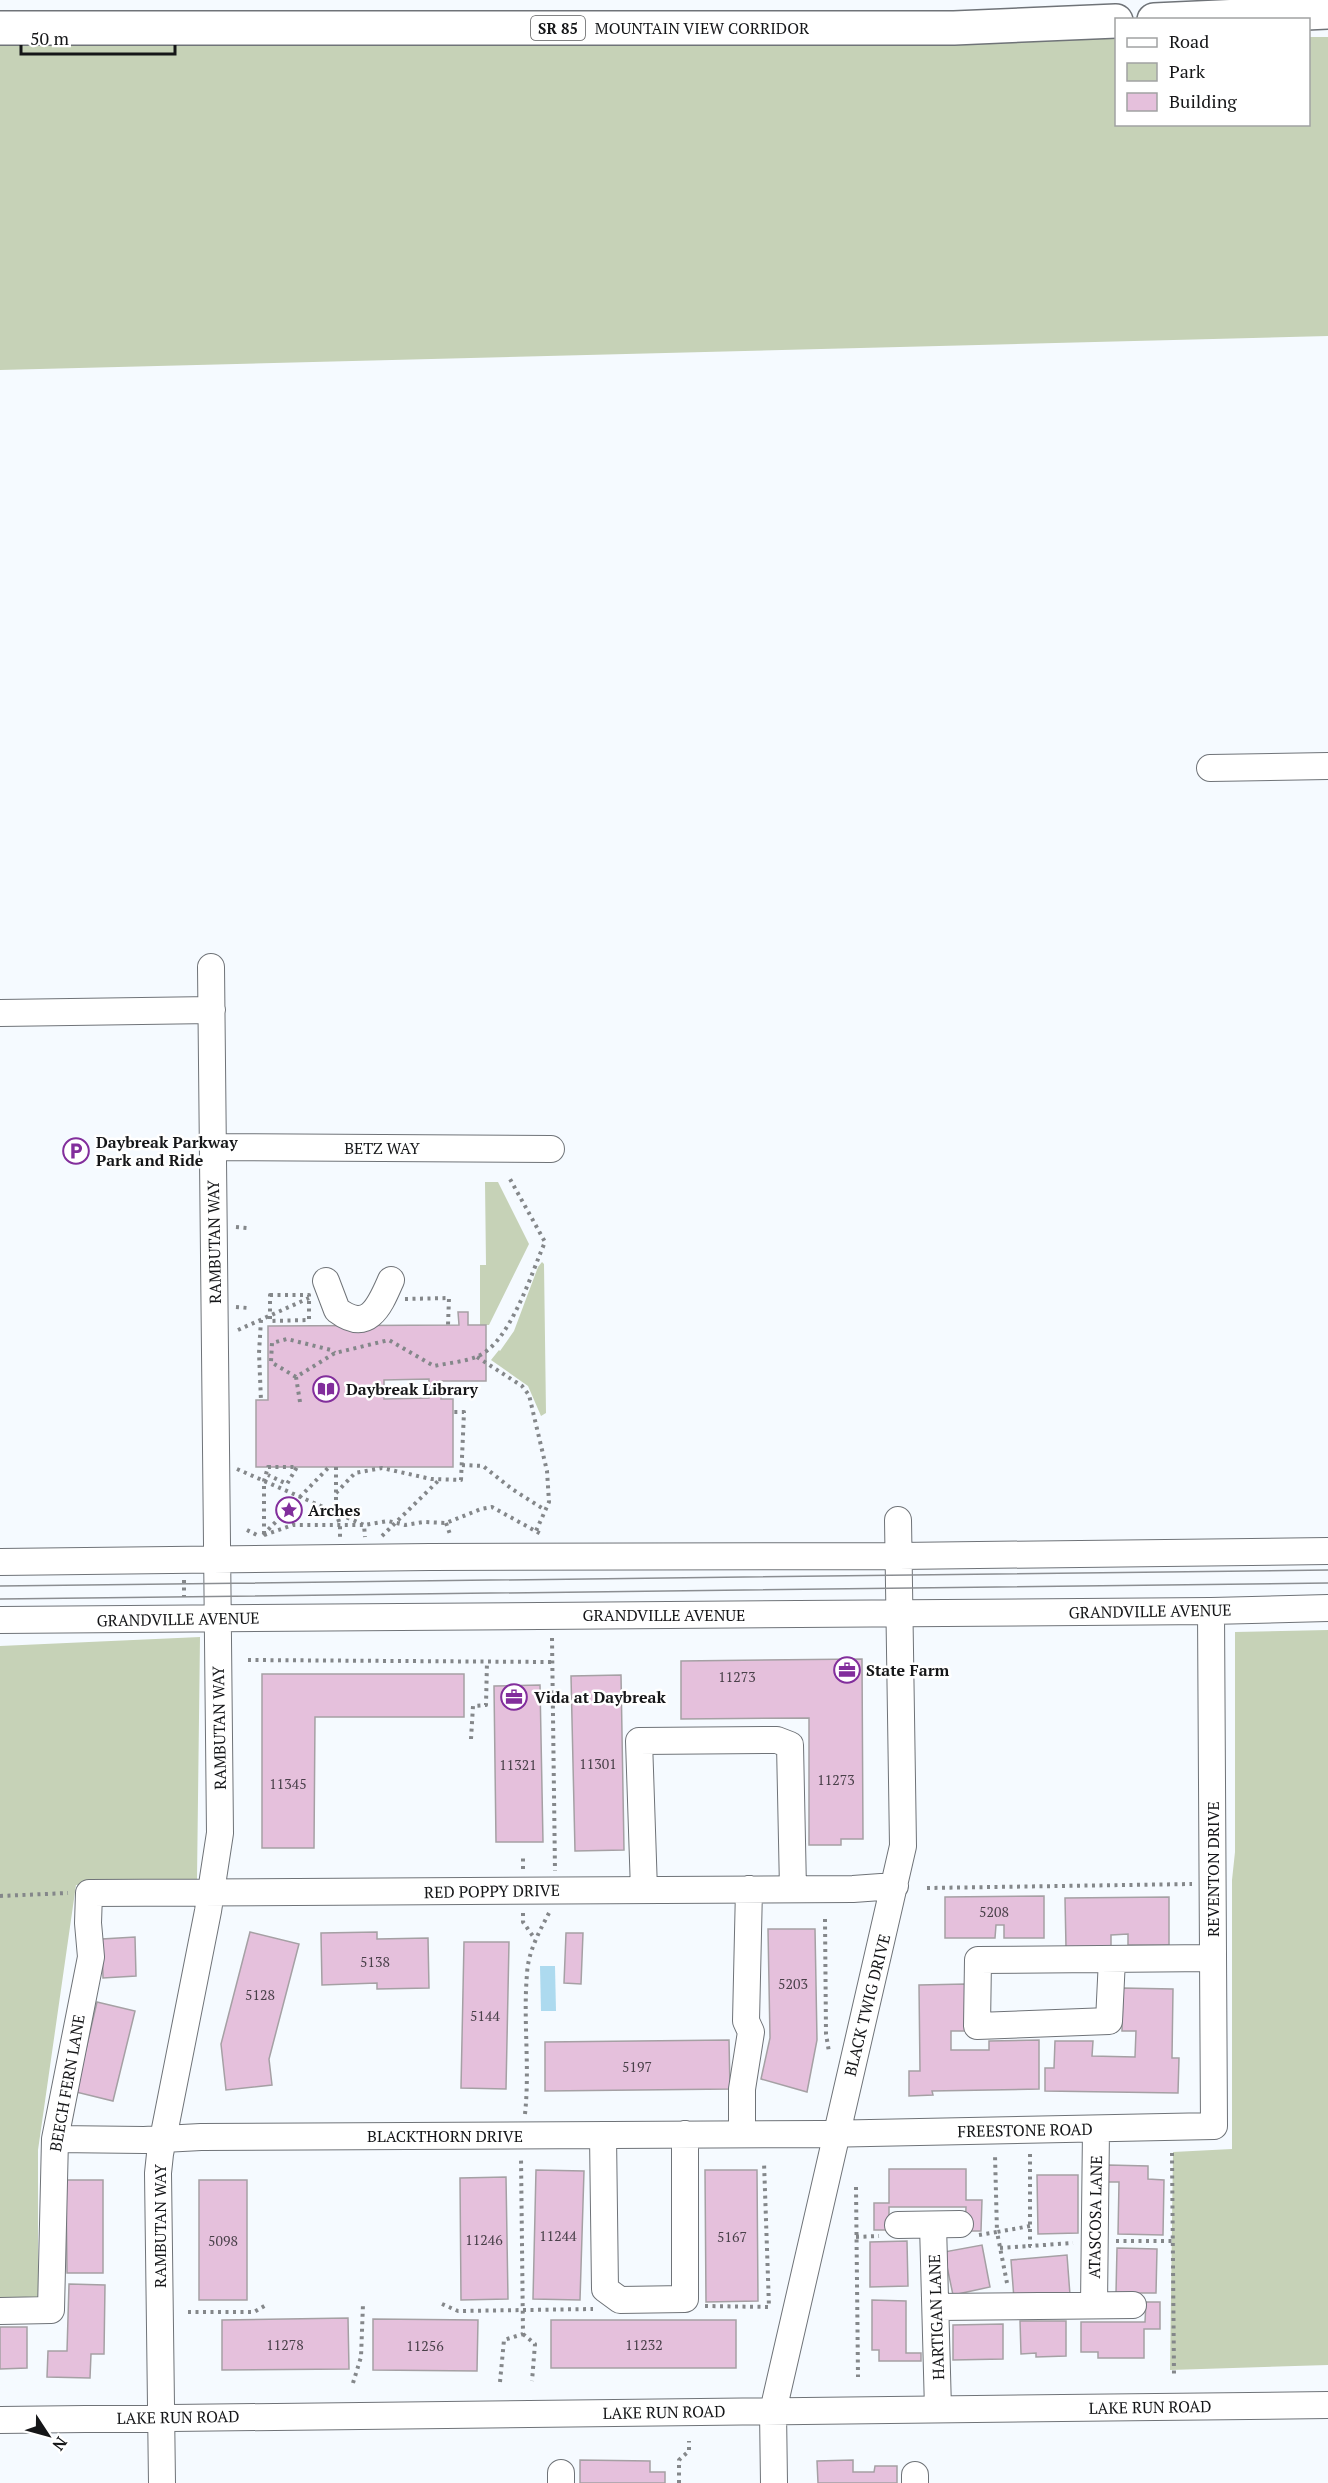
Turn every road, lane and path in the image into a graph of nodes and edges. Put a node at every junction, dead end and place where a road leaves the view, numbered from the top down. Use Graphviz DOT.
graph roads {
  1 [pos="1328,12"];
  2 [pos="1198,18"];
  3 [pos="1115,21"];
  4 [pos="0,28"];
  5 [pos="1328,766"];
  6 [pos="1210,768"];
  7 [pos="211,968"];
  8 [pos="212,1010"];
  9 [pos="0,1014"];
  10 [pos="213,1147"];
  11 [pos="551,1149"];
  12 [pos="510,1179"];
  13 [pos="233,1226"];
  14 [pos="248,1228"];
  15 [pos="397,1285"];
  16 [pos="317,1289"];
  17 [pos="234,1307"];
  18 [pos="248,1308"];
  19 [pos="270,1316"];
  20 [pos="261,1320"];
  21 [pos="448,1325"];
  22 [pos="234,1332"];
  23 [pos="335,1353"];
  24 [pos="477,1357"];
  25 [pos="296,1377"];
  26 [pos="261,1401"];
  27 [pos="300,1402"];
  28 [pos="453,1412"];
  29 [pos="462,1465"];
  30 [pos="329,1467"];
  31 [pos="336,1467"];
  32 [pos="236,1468"];
  33 [pos="268,1475"];
  34 [pos="440,1479"];
  35 [pos="264,1481"];
  36 [pos="336,1493"];
  37 [pos="299,1497"];
  38 [pos="545,1510"];
  39 [pos="336,1514"];
  40 [pos="898,1520"];
  41 [pos="396,1523"];
  42 [pos="446,1523"];
  43 [pos="340,1524"];
  44 [pos="364,1525"];
  45 [pos="536,1531"];
  46 [pos="262,1535"];
  47 [pos="533,1537"];
  48 [pos="547,1537"];
  49 [pos="452,1539"];
  50 [pos="378,1541"];
  51 [pos="255,1542"];
  52 [pos="340,1542"];
  53 [pos="1328,1551"];
  54 [pos="899,1556"];
  55 [pos="217,1559"];
  56 [pos="0,1562"];
  57 [pos="1328,1608"];
  58 [pos="1211,1611"];
  59 [pos="900,1613"];
  60 [pos="218,1618"];
  61 [pos="0,1620"];
  62 [pos="552,1637"];
  63 [pos="248,1660"];
  64 [pos="487,1662"];
  65 [pos="552,1662"];
  66 [pos="471,1739"];
  67 [pos="555,1876"];
  68 [pos="1201,1884"];
  69 [pos="895,1886"];
  70 [pos="793,1888"];
  71 [pos="927,1888"];
  72 [pos="749,1889"];
  73 [pos="644,1890"];
  74 [pos="211,1892"];
  75 [pos="89,1893"];
  76 [pos="0,1896"];
  77 [pos="549,1911"];
  78 [pos="825,1919"];
  79 [pos="523,1922"];
  80 [pos="535,1939"];
  81 [pos="1213,1958"];
  82 [pos="1112,1959"];
  83 [pos="829,2052"];
  84 [pos="1214,2126"];
  85 [pos="1096,2128"];
  86 [pos="835,2133"];
  87 [pos="685,2134"];
  88 [pos="742,2134"];
  89 [pos="603,2135"];
  90 [pos="523,2136"];
  91 [pos="55,2139"];
  92 [pos="163,2139"];
  93 [pos="1172,2153"];
  94 [pos="995,2155"];
  95 [pos="764,2162"];
  96 [pos="856,2187"];
  97 [pos="960,2224"];
  98 [pos="898,2225"];
  99 [pos="933,2225"];
  100 [pos="1030,2226"];
  101 [pos="997,2232"];
  102 [pos="1030,2246"];
  103 [pos="1000,2248"];
  104 [pos="363,2304"];
  105 [pos="442,2304"];
  106 [pos="266,2305"];
  107 [pos="696,2305"];
  108 [pos="1094,2305"];
  109 [pos="1133,2305"];
  110 [pos="936,2307"];
  111 [pos="1012,2307"];
  112 [pos="603,2308"];
  113 [pos="0,2311"];
  114 [pos="521,2311"];
  115 [pos="188,2312"];
  116 [pos="523,2334"];
  117 [pos="1174,2375"];
  118 [pos="858,2378"];
  119 [pos="532,2381"];
  120 [pos="500,2382"];
  121 [pos="353,2383"];
  122 [pos="1328,2405"];
  123 [pos="938,2409"];
  124 [pos="773,2411"];
  125 [pos="161,2418"];
  126 [pos="0,2420"];
  127 [pos="689,2441"];
  128 [pos="162,2483"];
  129 [pos="679,2483"];
  130 [pos="774,2483"];
  1 -- 2 [label="highway"];
  3 -- 4 [label="highway, MOUNTAIN VIEW CORRIDOR / SR 85"];
  5 -- 6 [label="street"];
  7 -- 8 [label="street, RAMBUTAN WAY"];
  8 -- 9 [label="street"];
  8 -- 10 [label="street, RAMBUTAN WAY"];
  10 -- 11 [label="street, BETZ WAY"];
  10 -- 55 [label="street, RAMBUTAN WAY"];
  12 -- 24 [label="path"];
  13 -- 14 [label="path"];
  15 -- 16 [label="street"];
  15 -- 21 [label="path"];
  16 -- 19 [label="path"];
  16 -- 19 [label="path"];
  16 -- 19 [label="path"];
  17 -- 18 [label="path"];
  19 -- 20 [label="path"];
  20 -- 22 [label="path"];
  20 -- 26 [label="path"];
  23 -- 24 [label="path"];
  23 -- 25 [label="path"];
  23 -- 25 [label="path"];
  24 -- 38 [label="path"];
  25 -- 27 [label="path"];
  28 -- 29 [label="path"];
  29 -- 34 [label="path"];
  29 -- 38 [label="path"];
  30 -- 37 [label="path"];
  31 -- 36 [label="path"];
  32 -- 35 [label="path"];
  33 -- 33 [label="path"];
  33 -- 35 [label="path"];
  34 -- 36 [label="path"];
  34 -- 41 [label="path"];
  35 -- 37 [label="path"];
  35 -- 46 [label="path"];
  36 -- 39 [label="path"];
  37 -- 39 [label="path"];
  37 -- 46 [label="path"];
  38 -- 45 [label="path"];
  39 -- 43 [label="path"];
  39 -- 44 [label="path"];
  40 -- 54 [label="street, BLACK TWIG DRIVE"];
  41 -- 42 [label="path"];
  41 -- 44 [label="path"];
  41 -- 50 [label="path"];
  42 -- 45 [label="path"];
  42 -- 49 [label="path"];
  43 -- 44 [label="path"];
  43 -- 46 [label="path"];
  43 -- 52 [label="path"];
  45 -- 47 [label="path"];
  45 -- 48 [label="path"];
  46 -- 51 [label="path"];
  53 -- 54 [label="street"];
  54 -- 55 [label="street"];
  54 -- 59 [label="street, BLACK TWIG DRIVE"];
  55 -- 56 [label="street"];
  55 -- 60 [label="street, RAMBUTAN WAY"];
  57 -- 58 [label="street, GRANDVILLE AVENUE"];
  58 -- 59 [label="street, GRANDVILLE AVENUE"];
  58 -- 81 [label="street, REVENTON DRIVE"];
  59 -- 60 [label="street, GRANDVILLE AVENUE"];
  59 -- 69 [label="street, BLACK TWIG DRIVE"];
  60 -- 61 [label="street, GRANDVILLE AVENUE"];
  60 -- 74 [label="street, RAMBUTAN WAY"];
  62 -- 65 [label="path"];
  63 -- 64 [label="path"];
  64 -- 65 [label="path"];
  64 -- 66 [label="path"];
  65 -- 67 [label="path"];
  68 -- 71 [label="path"];
  69 -- 70 [label="street, RED POPPY DRIVE"];
  69 -- 86 [label="street, BLACK TWIG DRIVE"];
  70 -- 72 [label="street, RED POPPY DRIVE"];
  70 -- 73 [label="street"];
  72 -- 73 [label="street, RED POPPY DRIVE"];
  72 -- 88 [label="street"];
  73 -- 74 [label="street, RED POPPY DRIVE"];
  74 -- 75 [label="street, RED POPPY DRIVE"];
  74 -- 92 [label="street, RAMBUTAN WAY"];
  75 -- 76 [label="path"];
  75 -- 91 [label="street, BEECH FERN LANE"];
  77 -- 80 [label="path"];
  78 -- 83 [label="path"];
  79 -- 80 [label="path"];
  80 -- 90 [label="path"];
  81 -- 82 [label="street"];
  81 -- 84 [label="street, REVENTON DRIVE"];
  82 -- 82 [label="street"];
  84 -- 85 [label="street, FREESTONE ROAD"];
  85 -- 86 [label="street, FREESTONE ROAD"];
  85 -- 108 [label="street, ATASCOSA LANE"];
  86 -- 88 [label="street, BLACKTHORN DRIVE"];
  86 -- 124 [label="street, BLACK TWIG DRIVE"];
  87 -- 88 [label="street, BLACKTHORN DRIVE"];
  87 -- 89 [label="street, BLACKTHORN DRIVE"];
  87 -- 89 [label="street"];
  89 -- 90 [label="street, BLACKTHORN DRIVE"];
  90 -- 92 [label="street, BLACKTHORN DRIVE"];
  90 -- 114 [label="path"];
  91 -- 92 [label="street, BLACKTHORN DRIVE"];
  91 -- 113 [label="street, BEECH FERN LANE"];
  92 -- 125 [label="street, RAMBUTAN WAY"];
  93 -- 117 [label="path"];
  94 -- 101 [label="path"];
  95 -- 107 [label="path"];
  96 -- 118 [label="path"];
  97 -- 99 [label="street"];
  97 -- 101 [label="path"];
  98 -- 99 [label="street"];
  99 -- 110 [label="street, HARTIGAN LANE"];
  100 -- 101 [label="path"];
  101 -- 103 [label="path"];
  102 -- 103 [label="path"];
  103 -- 111 [label="path"];
  104 -- 121 [label="path"];
  105 -- 114 [label="path"];
  106 -- 115 [label="path"];
  108 -- 109 [label="street"];
  108 -- 111 [label="street"];
  110 -- 111 [label="street"];
  110 -- 123 [label="street, HARTIGAN LANE"];
  112 -- 114 [label="path"];
  114 -- 116 [label="path"];
  116 -- 119 [label="path"];
  116 -- 120 [label="path"];
  122 -- 123 [label="street, LAKE RUN ROAD"];
  123 -- 124 [label="street, LAKE RUN ROAD"];
  124 -- 125 [label="street, LAKE RUN ROAD"];
  124 -- 130 [label="street, BLACK TWIG DRIVE"];
  125 -- 126 [label="street, LAKE RUN ROAD"];
  125 -- 128 [label="street, RAMBUTAN WAY"];
  127 -- 129 [label="path"];
}
